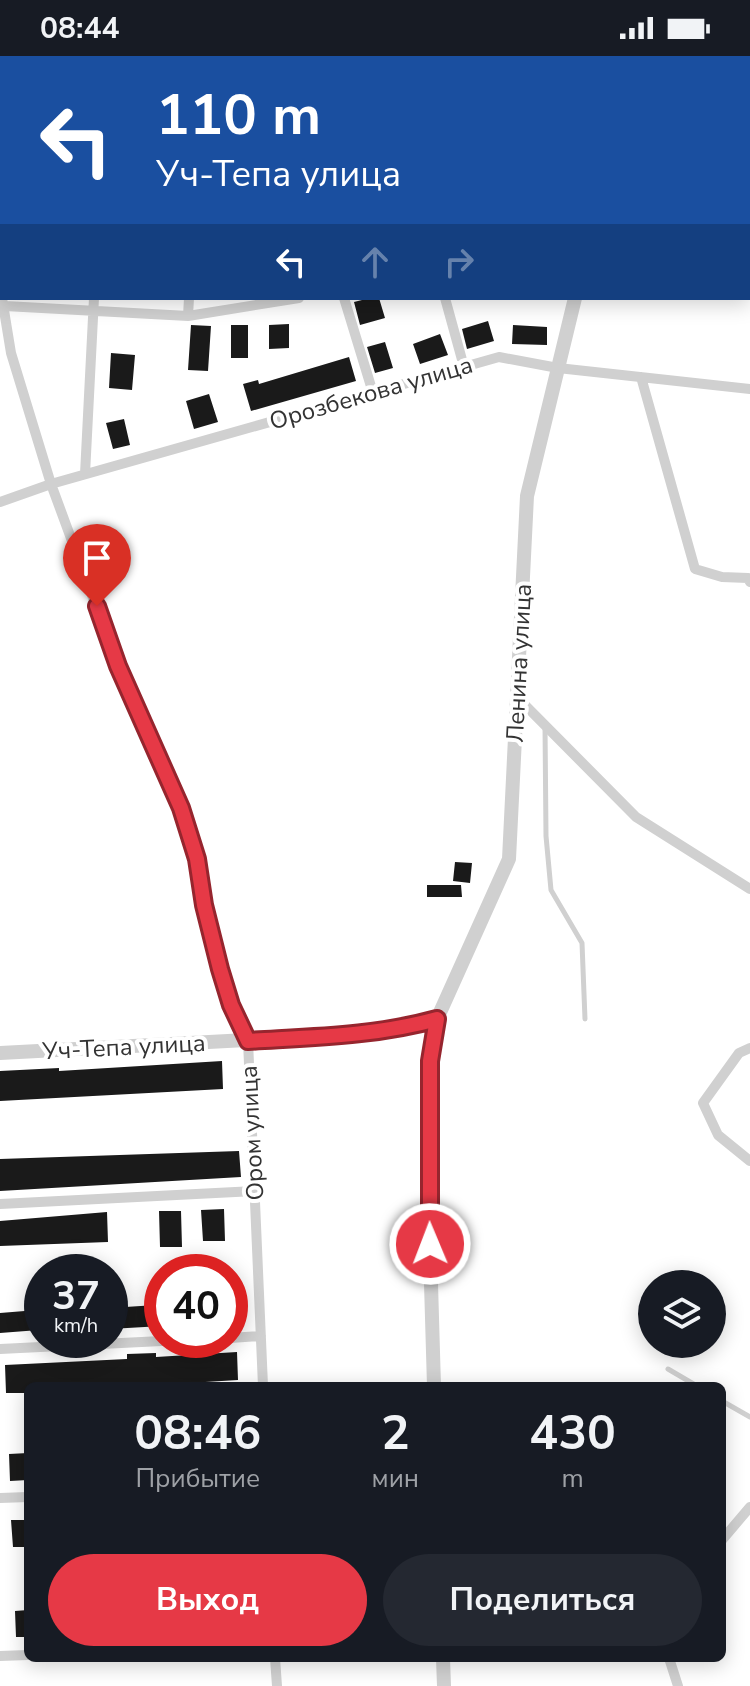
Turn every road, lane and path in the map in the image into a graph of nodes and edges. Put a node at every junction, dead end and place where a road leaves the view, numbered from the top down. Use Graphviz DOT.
graph roads {
  1 [pos="2,300"];
  2 [pos="14,300"];
  3 [pos="94,300"];
  4 [pos="189,300"];
  5 [pos="287,300"];
  6 [pos="345,300"];
  7 [pos="446,300"];
  8 [pos="575,300"];
  9 [pos="93,313"];
  10 [pos="188,316"];
  11 [pos="5,355"];
  12 [pos="464,367"];
  13 [pos="558,368"];
  14 [pos="641,377"];
  15 [pos="750,389"];
  16 [pos="373,393"];
  17 [pos="85,474"];
  18 [pos="51,484"];
  19 [pos="0,502"];
  20 [pos="750,582"];
  21 [pos="517,697"];
  22 [pos="545,725"];
  23 [pos="750,889"];
  24 [pos="437,1019"];
  25 [pos="585,1019"];
  26 [pos="248,1041"];
  27 [pos="750,1048"];
  28 [pos="0,1053"];
  29 [pos="750,1161"];
  30 [pos="255,1191"];
  31 [pos="0,1204"];
  32 [pos="261,1336"];
  33 [pos="248,1337"];
  34 [pos="144,1342"];
  35 [pos="0,1349"];
  36 [pos="668,1369"];
  37 [pos="263,1382"];
  38 [pos="434,1382"];
  39 [pos="690,1382"];
  40 [pos="726,1403"];
  41 [pos="750,1417"];
  42 [pos="24,1497"];
  43 [pos="0,1498"];
  44 [pos="750,1507"];
  45 [pos="726,1535"];
  46 [pos="24,1655"];
  47 [pos="0,1656"];
  48 [pos="275,1662"];
  49 [pos="443,1662"];
  50 [pos="670,1662"];
  51 [pos="277,1686"];
  52 [pos="444,1686"];
  53 [pos="678,1686"];
  1 -- 11 [label="street, Ором улица"];
  2 -- 9 [label="street"];
  3 -- 9 [label="street"];
  4 -- 10 [label="street"];
  5 -- 10 [label="street"];
  6 -- 16 [label="street"];
  7 -- 12 [label="street"];
  8 -- 13 [label="street, Ленина улица"];
  9 -- 10 [label="street"];
  9 -- 17 [label="street"];
  11 -- 18 [label="street, Ором улица"];
  12 -- 13 [label="street, Орозбекова улица"];
  12 -- 16 [label="street, Орозбекова улица"];
  13 -- 14 [label="street, Орозбекова улица"];
  13 -- 21 [label="street, Ленина улица"];
  14 -- 15 [label="street, Орозбекова улица"];
  14 -- 20 [label="street"];
  16 -- 17 [label="street, Орозбекова улица"];
  17 -- 18 [label="street, Орозбекова улица"];
  18 -- 19 [label="street, Орозбекова улица"];
  18 -- 26 [label="street, Ором улица"];
  21 -- 22 [label="street"];
  21 -- 24 [label="street, Ленина улица"];
  22 -- 23 [label="street"];
  22 -- 25 [label="lane"];
  24 -- 26 [label="street, Уч-Тепа улица"];
  24 -- 38 [label="street, Ленина улица"];
  26 -- 28 [label="street, Уч-Тепа улица"];
  26 -- 30 [label="street, Ором улица"];
  27 -- 29 [label="street"];
  30 -- 31 [label="street"];
  30 -- 32 [label="street, Ором улица"];
  32 -- 33 [label="street"];
  32 -- 37 [label="street, Ором улица"];
  34 -- 35 [label="street"];
  36 -- 39 [label="lane"];
  40 -- 41 [label="lane"];
  42 -- 43 [label="street"];
  44 -- 45 [label="street"];
  46 -- 47 [label="street"];
  48 -- 51 [label="street"];
  49 -- 52 [label="street"];
  50 -- 53 [label="street"];
}
